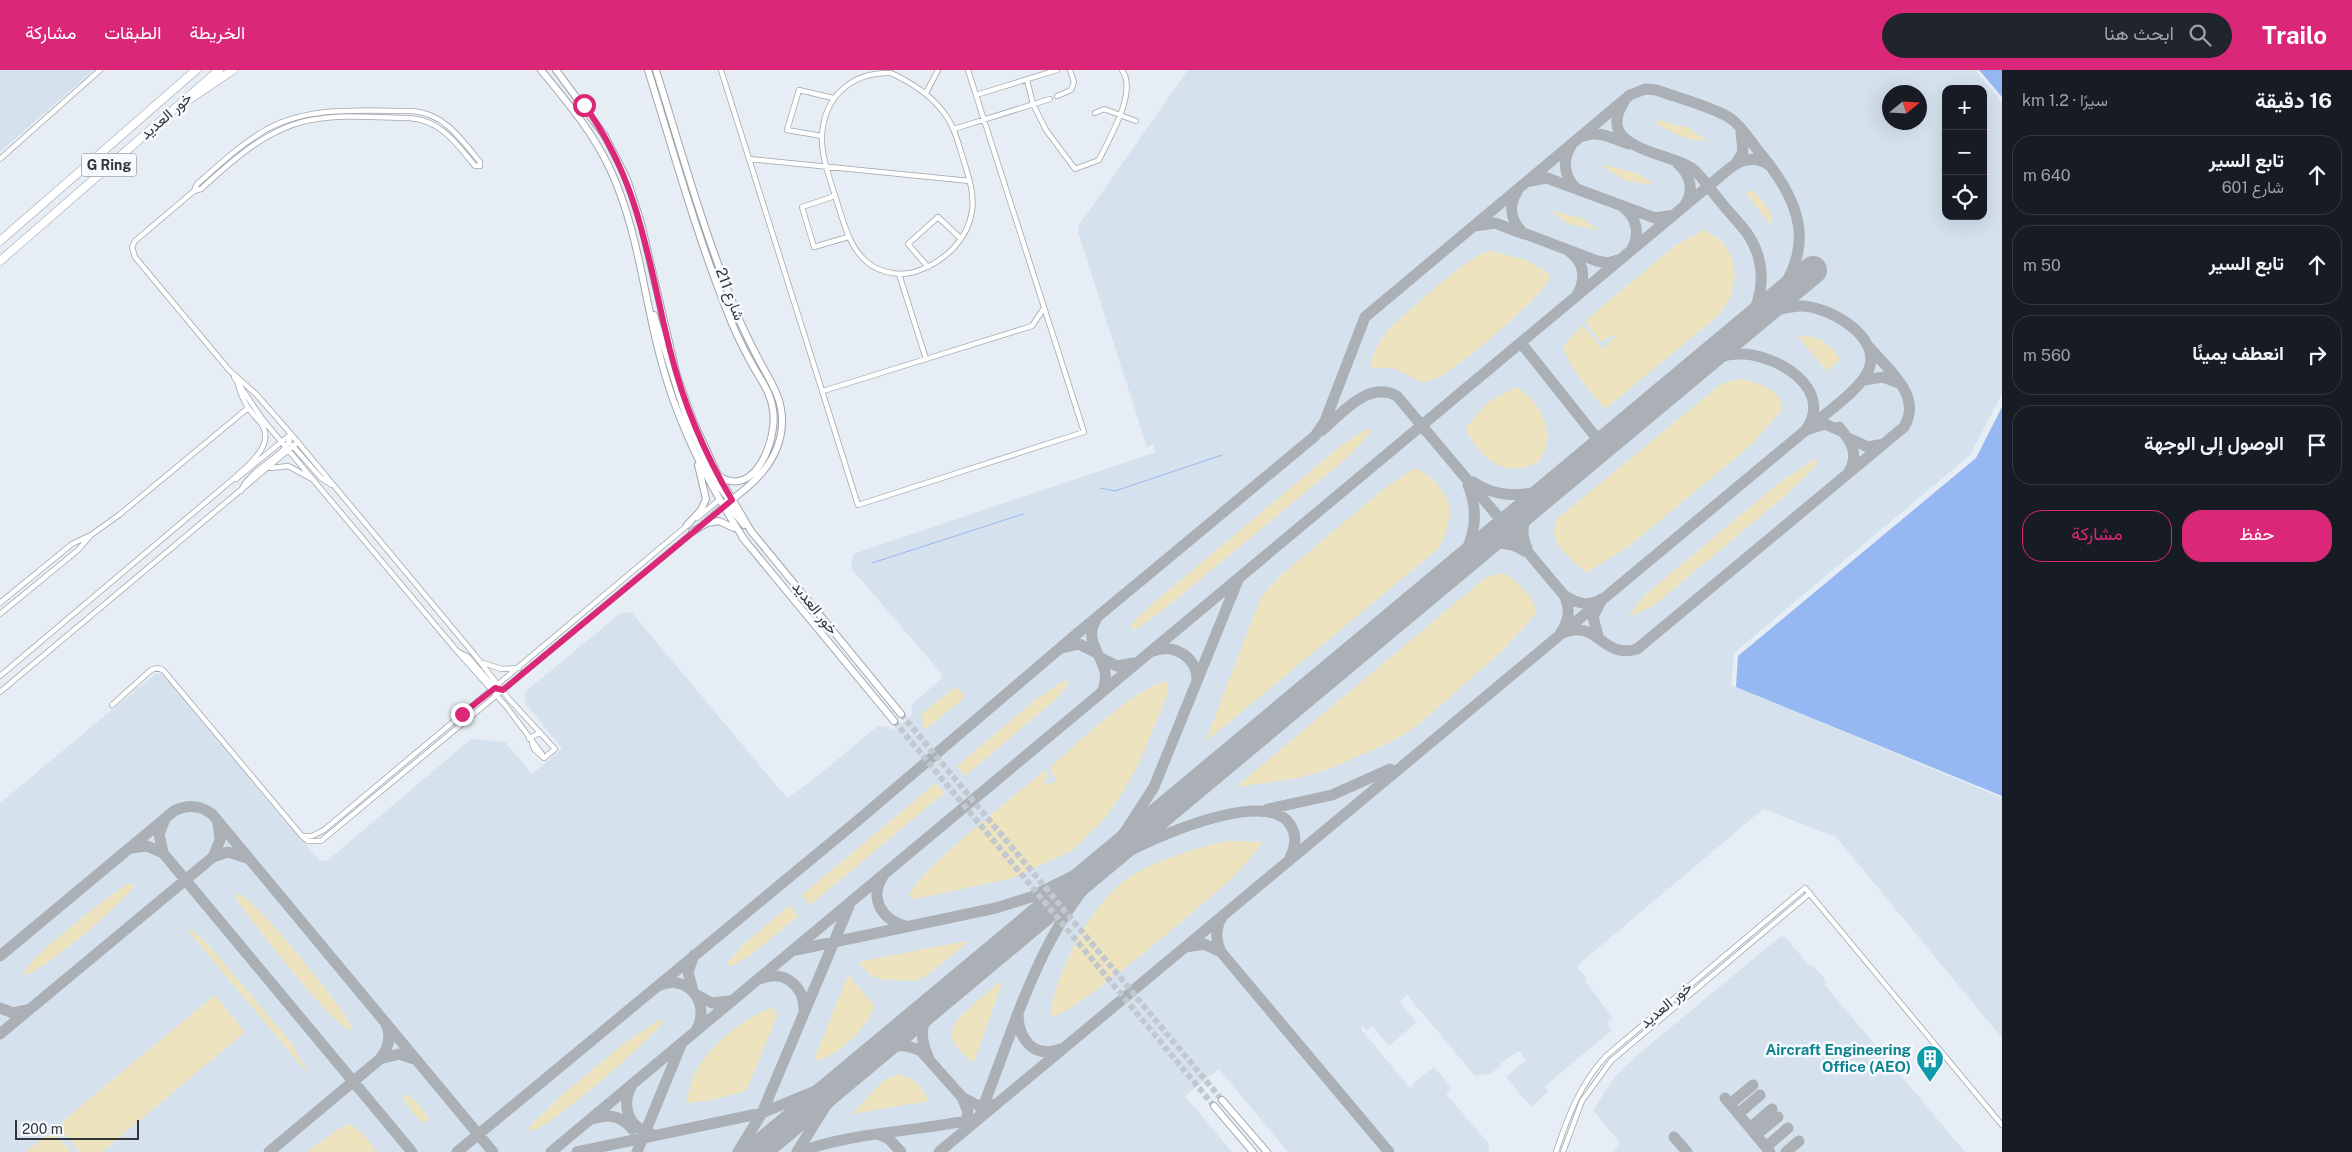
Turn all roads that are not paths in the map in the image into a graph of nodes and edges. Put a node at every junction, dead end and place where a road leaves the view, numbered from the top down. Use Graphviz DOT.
graph roads {
  1 [pos="100,70"];
  2 [pos="196,70"];
  3 [pos="219,70"];
  4 [pos="233,70"];
  5 [pos="541,70"];
  6 [pos="648,70"];
  7 [pos="656,70"];
  8 [pos="721,70"];
  9 [pos="938,70"];
  10 [pos="968,70"];
  11 [pos="1057,70"];
  12 [pos="1070,70"];
  13 [pos="1122,70"];
  14 [pos="558,72"];
  15 [pos="892,72"];
  16 [pos="1027,80"];
  17 [pos="926,93"];
  18 [pos="976,95"];
  19 [pos="1057,96"];
  20 [pos="834,98"];
  21 [pos="1050,99"];
  22 [pos="1033,104"];
  23 [pos="171,111"];
  24 [pos="1095,113"];
  25 [pos="1119,114"];
  26 [pos="984,120"];
  27 [pos="1136,121"];
  28 [pos="954,129"];
  29 [pos="822,136"];
  30 [pos="749,158"];
  31 [pos="0,159"];
  32 [pos="827,167"];
  33 [pos="971,181"];
  34 [pos="194,191"];
  35 [pos="835,196"];
  36 [pos="848,237"];
  37 [pos="961,240"];
  38 [pos="0,241"];
  39 [pos="0,261"];
  40 [pos="928,267"];
  41 [pos="899,274"];
  42 [pos="649,301"];
  43 [pos="1044,308"];
  44 [pos="926,359"];
  45 [pos="229,370"];
  46 [pos="238,383"];
  47 [pos="823,392"];
  48 [pos="248,408"];
  49 [pos="291,434"];
  50 [pos="282,442"];
  51 [pos="298,442"];
  52 [pos="289,446"];
  53 [pos="696,456"];
  54 [pos="267,470"];
  55 [pos="718,475"];
  56 [pos="314,479"];
  57 [pos="232,480"];
  58 [pos="334,485"];
  59 [pos="241,492"];
  60 [pos="719,500"];
  61 [pos="728,503"];
  62 [pos="687,525"];
  63 [pos="692,532"];
  64 [pos="91,536"];
  65 [pos="744,539"];
  66 [pos="0,604"];
  67 [pos="0,614"];
  68 [pos="481,662"];
  69 [pos="521,667"];
  70 [pos="0,676"];
  71 [pos="495,688"];
  72 [pos="503,690"];
  73 [pos="0,692"];
  74 [pos="496,696"];
  75 [pos="112,705"];
  76 [pos="901,714"];
  77 [pos="894,721"];
  78 [pos="540,732"];
  79 [pos="430,741"];
  80 [pos="530,741"];
  81 [pos="393,782"];
  82 [pos="303,837"];
  83 [pos="1810,893"];
  84 [pos="1222,1100"];
  85 [pos="1214,1106"];
  86 [pos="2002,1126"];
  87 [pos="1253,1152"];
  88 [pos="1267,1152"];
  89 [pos="1556,1152"];
  90 [pos="1563,1152"];
  1 -- 31 [label="street"];
  2 -- 38 [label="highway, خور العديد / G Ring"];
  3 -- 23 [label="highway, خور العديد / G Ring"];
  4 -- 23 [label="highway"];
  5 -- 42 [label="main road"];
  6 -- 55 [label="main road, شارع 211"];
  7 -- 61 [label="main road, شارع 211"];
  8 -- 30 [label="street"];
  9 -- 17 [label="street"];
  10 -- 18 [label="street"];
  11 -- 16 [label="street"];
  12 -- 19 [label="street"];
  13 -- 25 [label="street"];
  14 -- 55 [label="main road"];
  15 -- 17 [label="street"];
  15 -- 20 [label="street"];
  16 -- 18 [label="street"];
  16 -- 22 [label="street"];
  17 -- 28 [label="street"];
  18 -- 26 [label="street"];
  20 -- 29 [label="street"];
  20 -- 29 [label="street"];
  21 -- 22 [label="street"];
  22 -- 25 [label="street"];
  22 -- 26 [label="street"];
  23 -- 39 [label="highway, خور العديد / G Ring"];
  24 -- 25 [label="street"];
  25 -- 27 [label="street"];
  26 -- 28 [label="street"];
  26 -- 43 [label="street"];
  28 -- 33 [label="street"];
  29 -- 32 [label="street"];
  30 -- 32 [label="street"];
  30 -- 47 [label="street"];
  32 -- 33 [label="street"];
  32 -- 35 [label="street"];
  33 -- 37 [label="street"];
  34 -- 34 [label="street"];
  34 -- 45 [label="street"];
  35 -- 36 [label="street"];
  35 -- 36 [label="street"];
  36 -- 41 [label="street"];
  37 -- 40 [label="street"];
  37 -- 40 [label="street"];
  40 -- 41 [label="street"];
  41 -- 44 [label="street"];
  42 -- 53 [label="main road"];
  42 -- 61 [label="main road"];
  43 -- 44 [label="street"];
  43 -- 47 [label="street"];
  44 -- 47 [label="street"];
  45 -- 46 [label="street"];
  45 -- 49 [label="street"];
  46 -- 48 [label="street"];
  46 -- 50 [label="street"];
  48 -- 57 [label="street"];
  48 -- 64 [label="street"];
  49 -- 50 [label="street"];
  49 -- 51 [label="street"];
  49 -- 52 [label="street"];
  50 -- 52 [label="street"];
  50 -- 57 [label="street"];
  51 -- 52 [label="street"];
  51 -- 58 [label="street"];
  52 -- 54 [label="street"];
  52 -- 56 [label="street"];
  52 -- 58 [label="street"];
  52 -- 59 [label="street"];
  53 -- 60 [label="main road"];
  53 -- 62 [label="main road"];
  54 -- 56 [label="street"];
  54 -- 59 [label="street"];
  55 -- 61 [label="main road"];
  56 -- 71 [label="street"];
  57 -- 70 [label="street"];
  58 -- 68 [label="street"];
  59 -- 73 [label="street"];
  60 -- 61 [label="main road"];
  60 -- 62 [label="street"];
  61 -- 63 [label="street"];
  61 -- 65 [label="main road"];
  61 -- 76 [label="main road, خور العديد"];
  62 -- 69 [label="street"];
  63 -- 65 [label="main road"];
  63 -- 72 [label="street"];
  64 -- 66 [label="street"];
  64 -- 67 [label="street"];
  65 -- 77 [label="main road"];
  68 -- 69 [label="street"];
  68 -- 71 [label="street"];
  69 -- 71 [label="street"];
  71 -- 72 [label="street"];
  71 -- 74 [label="street"];
  71 -- 79 [label="street"];
  72 -- 74 [label="street"];
  72 -- 78 [label="street"];
  74 -- 80 [label="street"];
  74 -- 81 [label="street"];
  75 -- 82 [label="street"];
  78 -- 80 [label="street"];
  78 -- 80 [label="street"];
  79 -- 81 [label="street"];
  79 -- 82 [label="street"];
  81 -- 82 [label="street"];
  83 -- 86 [label="street, خور العديد"];
  83 -- 89 [label="street, خور العديد"];
  83 -- 90 [label="street, خور العديد"];
  84 -- 88 [label="main road"];
  85 -- 87 [label="main road"];
}
